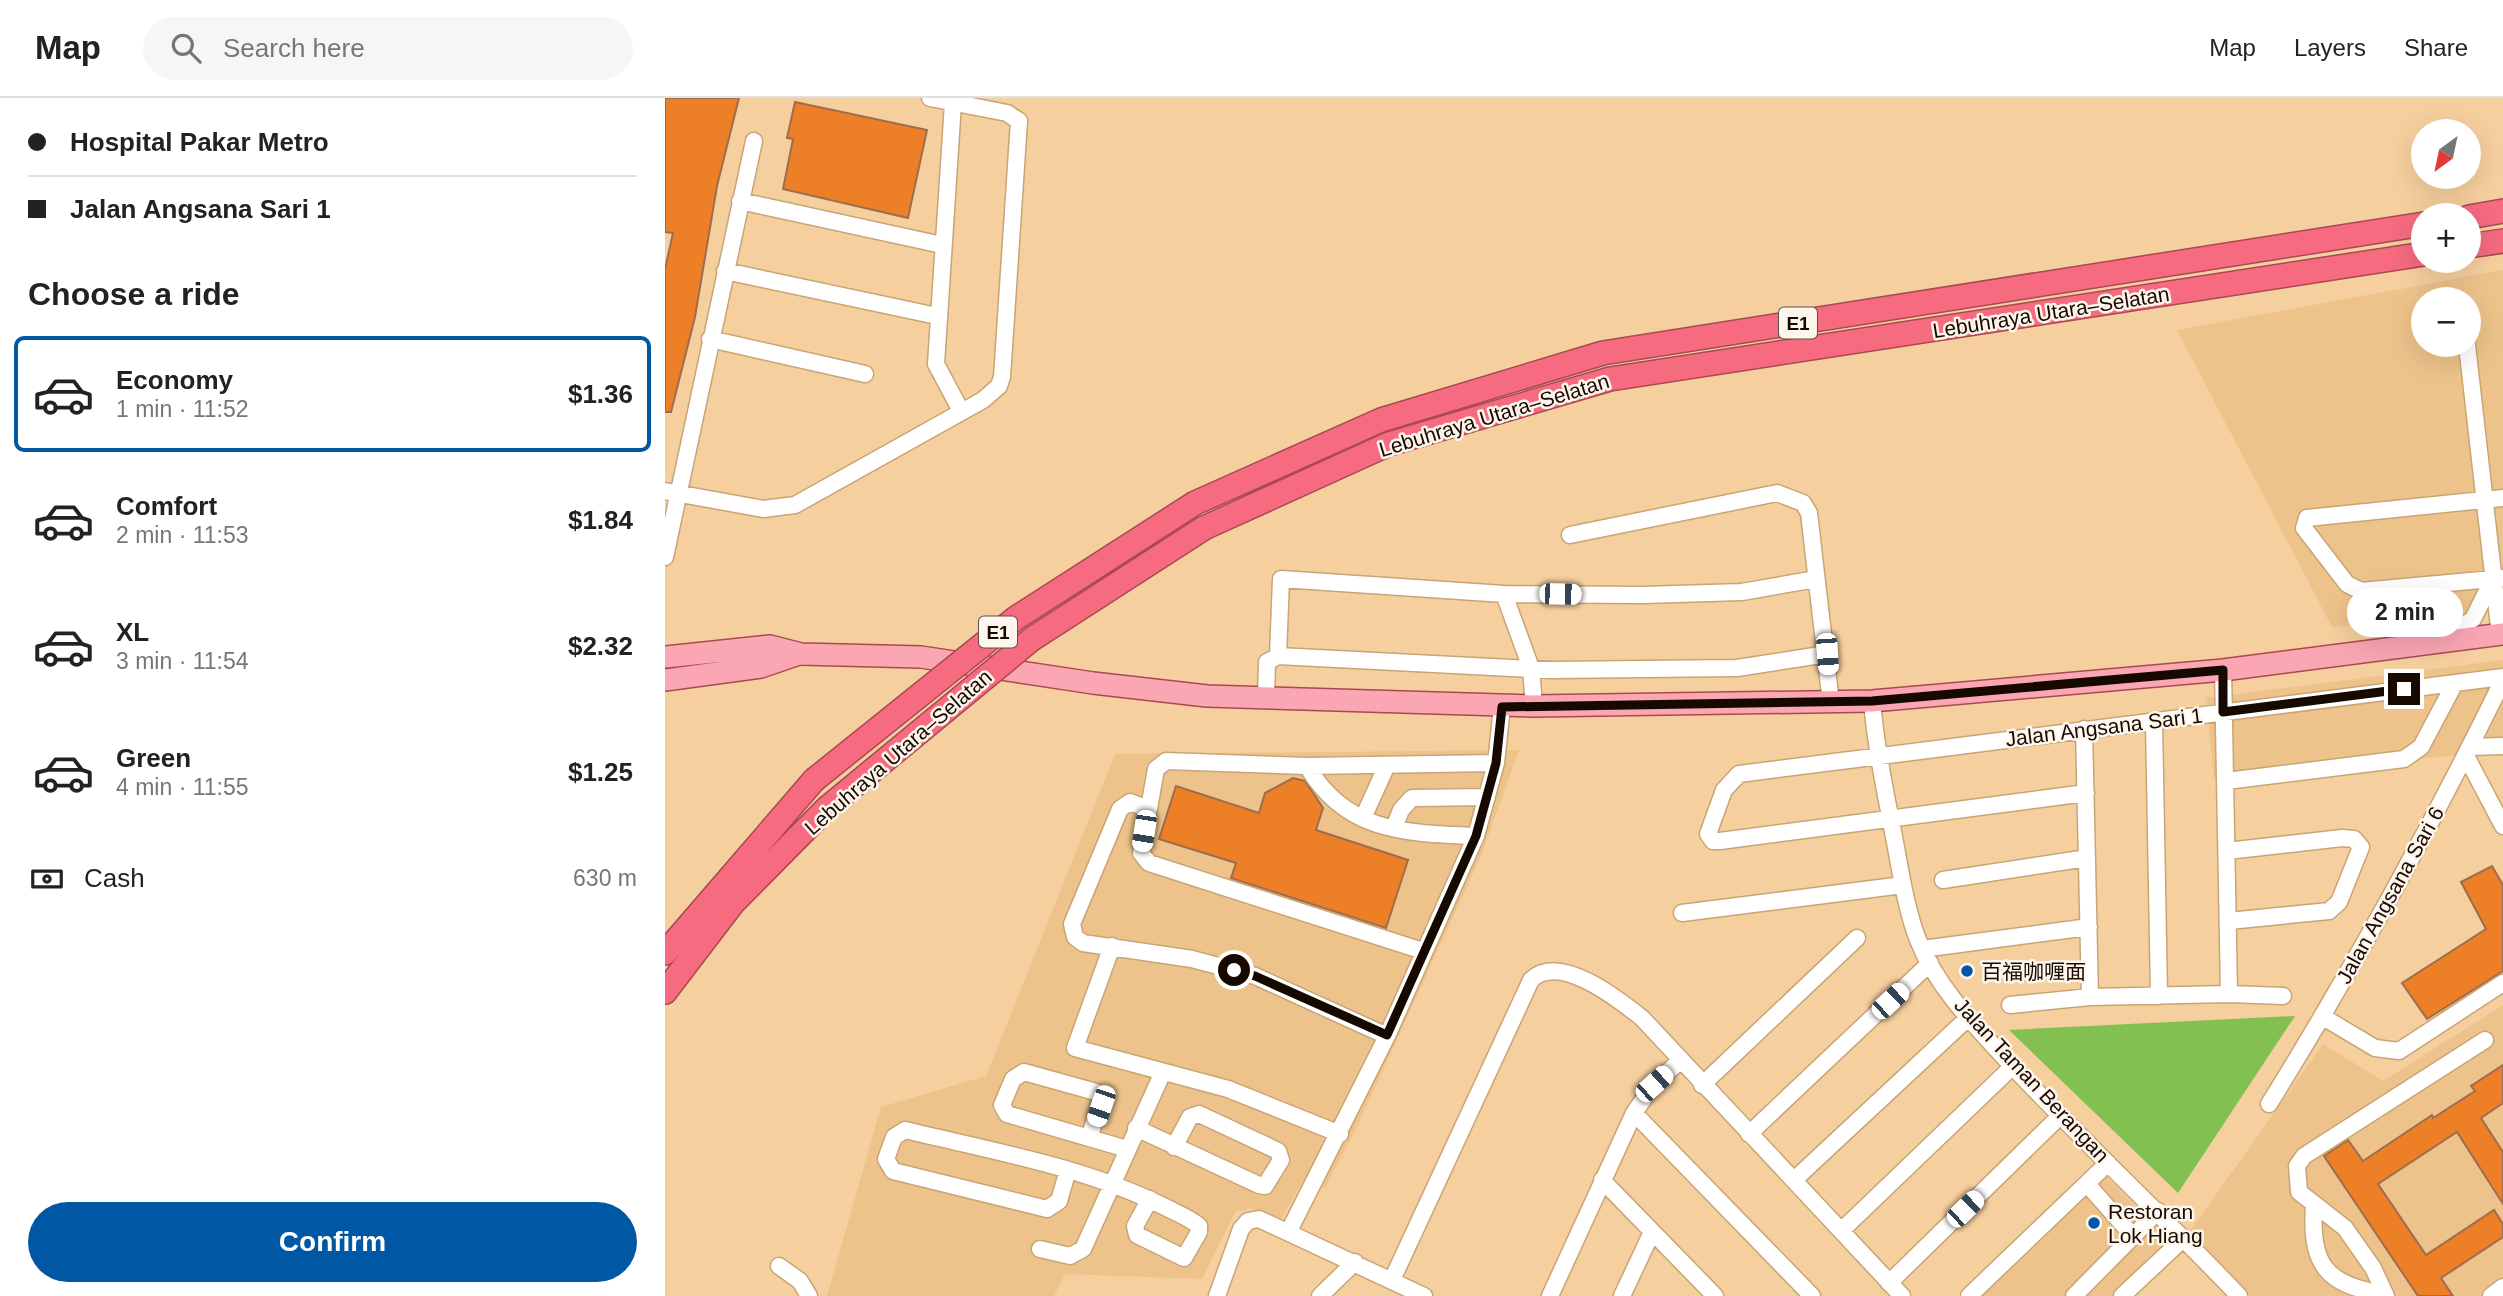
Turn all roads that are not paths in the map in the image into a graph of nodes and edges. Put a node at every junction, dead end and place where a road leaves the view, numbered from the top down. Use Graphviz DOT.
graph roads {
  1 [pos="930,98"];
  2 [pos="953,103"];
  3 [pos="754,141"];
  4 [pos="740,201"];
  5 [pos="2503,211"];
  6 [pos="2481,215"];
  7 [pos="2411,226"];
  8 [pos="2503,241"];
  9 [pos="2481,244"];
  10 [pos="942,245"];
  11 [pos="2411,256"];
  12 [pos="725,271"];
  13 [pos="937,316"];
  14 [pos="710,339"];
  15 [pos="2468,357"];
  16 [pos="865,374"];
  17 [pos="961,411"];
  18 [pos="671,492"];
  19 [pos="2503,498"];
  20 [pos="2484,500"];
  21 [pos="1570,534"];
  22 [pos="665,556"];
  23 [pos="1817,579"];
  24 [pos="2500,583"];
  25 [pos="1504,594"];
  26 [pos="2501,635"];
  27 [pos="2439,642"];
  28 [pos="801,654"];
  29 [pos="1827,654"];
  30 [pos="1278,656"];
  31 [pos="665,657"];
  32 [pos="1531,668"];
  33 [pos="2223,670"];
  34 [pos="2503,678"];
  35 [pos="665,680"];
  36 [pos="2455,683"];
  37 [pos="1266,699"];
  38 [pos="1872,701"];
  39 [pos="1831,703"];
  40 [pos="1534,706"];
  41 [pos="1502,707"];
  42 [pos="2223,712"];
  43 [pos="2154,721"];
  44 [pos="2084,729"];
  45 [pos="2503,746"];
  46 [pos="2468,751"];
  47 [pos="1877,757"];
  48 [pos="1496,763"];
  49 [pos="1387,765"];
  50 [pos="1307,766"];
  51 [pos="2226,781"];
  52 [pos="2087,793"];
  53 [pos="1487,797"];
  54 [pos="1148,809"];
  55 [pos="1363,818"];
  56 [pos="1891,819"];
  57 [pos="2503,826"];
  58 [pos="1395,828"];
  59 [pos="1476,836"];
  60 [pos="2227,851"];
  61 [pos="2087,858"];
  62 [pos="1943,880"];
  63 [pos="1903,885"];
  64 [pos="1682,913"];
  65 [pos="2229,921"];
  66 [pos="2089,927"];
  67 [pos="1857,938"];
  68 [pos="1112,946"];
  69 [pos="1922,948"];
  70 [pos="1423,951"];
  71 [pos="665,953"];
  72 [pos="1930,963"];
  73 [pos="2503,983"];
  74 [pos="665,992"];
  75 [pos="2229,994"];
  76 [pos="2159,996"];
  77 [pos="2283,996"];
  78 [pos="2091,997"];
  79 [pos="2010,1005"];
  80 [pos="2323,1017"];
  81 [pos="1968,1018"];
  82 [pos="1387,1035"];
  83 [pos="2485,1040"];
  84 [pos="1680,1061"];
  85 [pos="2013,1066"];
  86 [pos="1163,1072"];
  87 [pos="1702,1085"];
  88 [pos="2269,1104"];
  89 [pos="1633,1113"];
  90 [pos="2060,1116"];
  91 [pos="1136,1128"];
  92 [pos="1340,1134"];
  93 [pos="1749,1134"];
  94 [pos="1090,1136"];
  95 [pos="1174,1147"];
  96 [pos="1127,1149"];
  97 [pos="2108,1163"];
  98 [pos="1068,1170"];
  99 [pos="1602,1180"];
  100 [pos="1794,1180"];
  101 [pos="1111,1184"];
  102 [pos="2087,1184"];
  103 [pos="1150,1199"];
  104 [pos="2314,1205"];
  105 [pos="2158,1211"];
  106 [pos="1842,1230"];
  107 [pos="1289,1231"];
  108 [pos="1652,1232"];
  109 [pos="2133,1236"];
  110 [pos="2184,1238"];
  111 [pos="1040,1249"];
  112 [pos="1355,1262"];
  113 [pos="779,1266"];
  114 [pos="1392,1280"];
  115 [pos="1889,1283"];
  116 [pos="2503,1287"];
  117 [pos="2385,1295"];
  118 [pos="809,1296"];
  119 [pos="1217,1296"];
  120 [pos="1320,1296"];
  121 [pos="1424,1296"];
  122 [pos="1551,1296"];
  123 [pos="1622,1296"];
  124 [pos="1715,1296"];
  125 [pos="1812,1296"];
  126 [pos="1902,1296"];
  127 [pos="1969,1296"];
  128 [pos="2074,1296"];
  129 [pos="2122,1296"];
  130 [pos="2239,1296"];
  131 [pos="2491,1296"];
  1 -- 2 [label="street"];
  2 -- 10 [label="street"];
  2 -- 17 [label="street"];
  3 -- 4 [label="street"];
  4 -- 10 [label="street"];
  4 -- 12 [label="street"];
  5 -- 6 [label="highway"];
  7 -- 71 [label="highway, Lebuhraya Utara–Selatan / E1, bridge"];
  8 -- 9 [label="highway"];
  10 -- 13 [label="street"];
  11 -- 74 [label="highway, Lebuhraya Utara–Selatan / E1, bridge"];
  12 -- 13 [label="street"];
  12 -- 14 [label="street"];
  13 -- 17 [label="street"];
  14 -- 16 [label="street"];
  14 -- 18 [label="street"];
  15 -- 20 [label="street"];
  17 -- 18 [label="street"];
  18 -- 22 [label="street"];
  19 -- 20 [label="street"];
  20 -- 24 [label="street"];
  20 -- 24 [label="street"];
  21 -- 23 [label="street"];
  23 -- 25 [label="street"];
  23 -- 29 [label="street"];
  24 -- 26 [label="street"];
  24 -- 27 [label="street"];
  25 -- 30 [label="street"];
  25 -- 32 [label="street"];
  26 -- 27 [label="main road"];
  27 -- 33 [label="main road"];
  28 -- 31 [label="main road"];
  28 -- 35 [label="main road"];
  28 -- 37 [label="main road"];
  29 -- 32 [label="street"];
  29 -- 39 [label="street"];
  30 -- 32 [label="street"];
  30 -- 37 [label="street"];
  32 -- 40 [label="street"];
  33 -- 38 [label="main road"];
  33 -- 42 [label="street"];
  34 -- 36 [label="street, Jalan Angsana Sari 1"];
  34 -- 46 [label="street, Jalan Angsana Sari 6"];
  36 -- 42 [label="street, Jalan Angsana Sari 1"];
  36 -- 51 [label="street"];
  37 -- 41 [label="main road"];
  38 -- 39 [label="main road"];
  38 -- 47 [label="street, Jalan Taman Berangan"];
  39 -- 40 [label="main road"];
  40 -- 41 [label="main road"];
  41 -- 48 [label="street"];
  42 -- 43 [label="street, Jalan Angsana Sari 1"];
  42 -- 51 [label="street"];
  43 -- 44 [label="street, Jalan Angsana Sari 1"];
  43 -- 76 [label="street"];
  44 -- 47 [label="street, Jalan Angsana Sari 1"];
  44 -- 52 [label="street"];
  45 -- 46 [label="street"];
  46 -- 57 [label="street"];
  46 -- 80 [label="street, Jalan Angsana Sari 6"];
  47 -- 56 [label="street, Jalan Taman Berangan"];
  47 -- 56 [label="street, Jalan Angsana Sari 1"];
  48 -- 49 [label="street"];
  48 -- 53 [label="street"];
  49 -- 50 [label="street"];
  49 -- 55 [label="street"];
  50 -- 54 [label="street"];
  50 -- 55 [label="street"];
  51 -- 60 [label="street"];
  52 -- 56 [label="street"];
  52 -- 61 [label="street"];
  53 -- 58 [label="street"];
  53 -- 59 [label="street"];
  54 -- 68 [label="street"];
  54 -- 70 [label="street"];
  55 -- 58 [label="street"];
  56 -- 63 [label="street, Jalan Taman Berangan"];
  58 -- 59 [label="street"];
  59 -- 70 [label="street"];
  60 -- 65 [label="street"];
  60 -- 65 [label="street"];
  61 -- 62 [label="street"];
  61 -- 66 [label="street"];
  63 -- 64 [label="street"];
  63 -- 69 [label="street, Jalan Taman Berangan"];
  65 -- 75 [label="street"];
  66 -- 69 [label="street"];
  66 -- 78 [label="street"];
  67 -- 87 [label="street"];
  68 -- 82 [label="street"];
  68 -- 86 [label="street"];
  69 -- 72 [label="street, Jalan Taman Berangan"];
  70 -- 82 [label="street"];
  72 -- 81 [label="street, Jalan Taman Berangan"];
  72 -- 93 [label="street"];
  73 -- 80 [label="street"];
  75 -- 76 [label="street"];
  75 -- 77 [label="street"];
  76 -- 78 [label="street"];
  78 -- 79 [label="street"];
  80 -- 88 [label="street, Jalan Angsana Sari 6"];
  81 -- 85 [label="street, Jalan Taman Berangan"];
  81 -- 100 [label="street"];
  82 -- 92 [label="street"];
  83 -- 104 [label="street"];
  84 -- 87 [label="street"];
  84 -- 89 [label="street"];
  84 -- 114 [label="street"];
  85 -- 90 [label="street, Jalan Taman Berangan"];
  85 -- 106 [label="street"];
  86 -- 91 [label="street"];
  86 -- 92 [label="street"];
  87 -- 93 [label="street"];
  89 -- 99 [label="street"];
  89 -- 125 [label="street"];
  90 -- 97 [label="street, Jalan Taman Berangan"];
  90 -- 115 [label="street"];
  91 -- 95 [label="street"];
  91 -- 96 [label="street"];
  92 -- 107 [label="street"];
  93 -- 100 [label="street"];
  94 -- 94 [label="street"];
  94 -- 96 [label="street"];
  95 -- 95 [label="street"];
  96 -- 101 [label="street"];
  97 -- 102 [label="street"];
  97 -- 105 [label="street, Jalan Taman Berangan"];
  98 -- 98 [label="street"];
  98 -- 101 [label="street"];
  99 -- 108 [label="street"];
  99 -- 122 [label="street"];
  100 -- 106 [label="street"];
  101 -- 103 [label="street"];
  101 -- 111 [label="street"];
  102 -- 109 [label="street"];
  102 -- 127 [label="street"];
  104 -- 117 [label="street"];
  104 -- 117 [label="street"];
  105 -- 109 [label="street"];
  105 -- 110 [label="street, Jalan Taman Berangan"];
  106 -- 115 [label="street"];
  107 -- 112 [label="street"];
  107 -- 119 [label="street"];
  108 -- 123 [label="street"];
  108 -- 124 [label="street"];
  109 -- 128 [label="street"];
  110 -- 129 [label="street"];
  110 -- 130 [label="street, Jalan Taman Berangan"];
  112 -- 114 [label="street"];
  112 -- 120 [label="street"];
  113 -- 118 [label="street"];
  114 -- 121 [label="street"];
  115 -- 126 [label="street"];
  116 -- 131 [label="street"];
}
